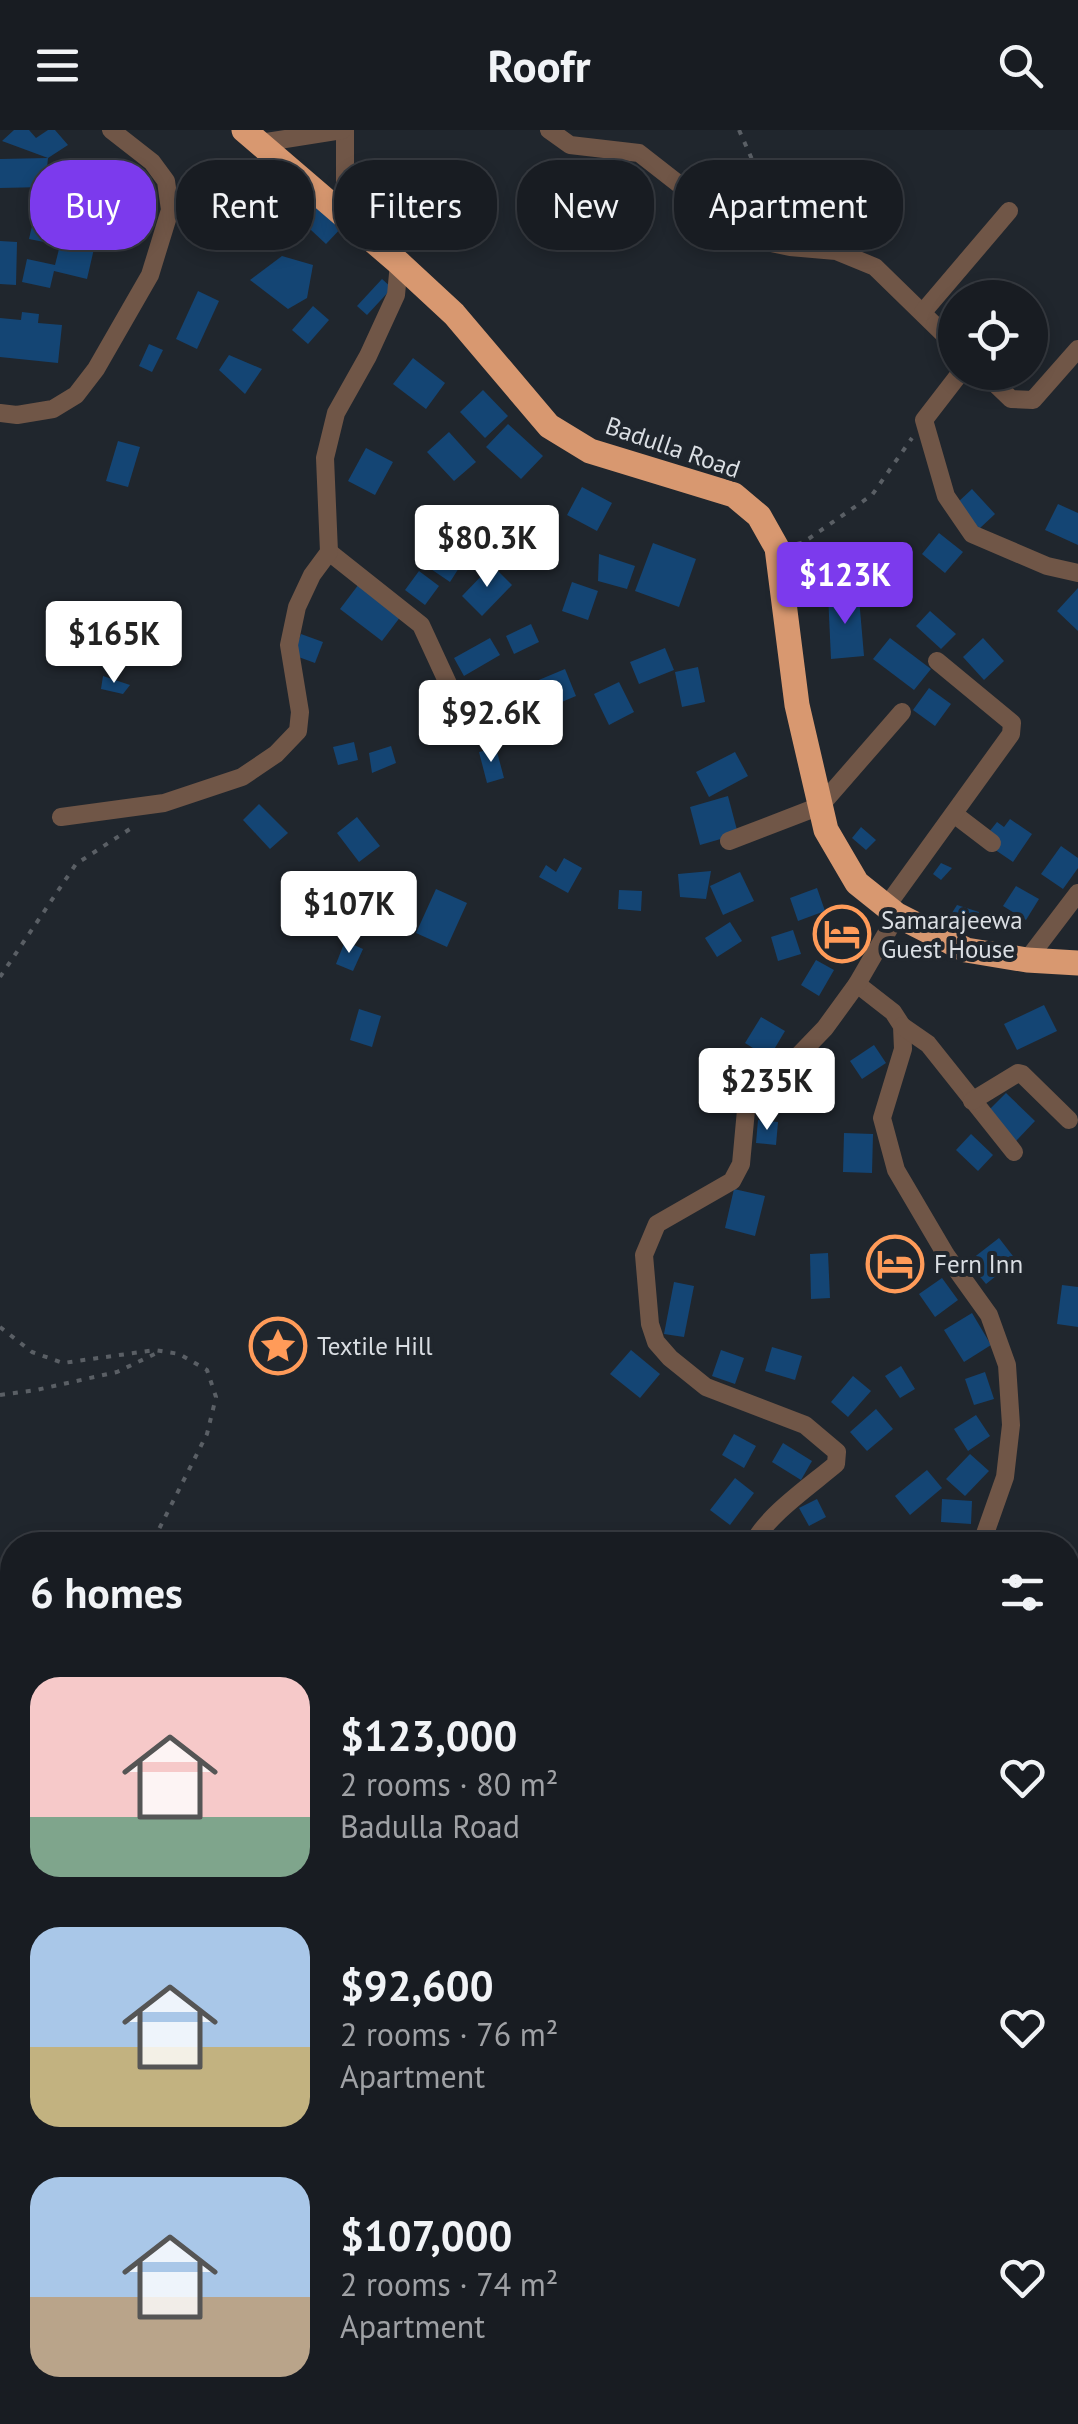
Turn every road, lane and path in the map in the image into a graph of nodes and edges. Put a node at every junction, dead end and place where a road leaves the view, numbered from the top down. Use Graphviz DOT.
graph roads {
  1 [pos="112,130"];
  2 [pos="344,130"];
  3 [pos="549,130"];
  4 [pos="739,130"];
  5 [pos="252,137"];
  6 [pos="345,160"];
  7 [pos="752,160"];
  8 [pos="674,180"];
  9 [pos="334,206"];
  10 [pos="1009,210"];
  11 [pos="385,250"];
  12 [pos="824,250"];
  13 [pos="400,263"];
  14 [pos="923,312"];
  15 [pos="938,327"];
  16 [pos="1078,349"];
  17 [pos="1048,383"];
  18 [pos="947,390"];
  19 [pos="1001,390"];
  20 [pos="1042,390"];
  21 [pos="0,412"];
  22 [pos="924,420"];
  23 [pos="778,548"];
  24 [pos="329,552"];
  25 [pos="1078,573"];
  26 [pos="936,661"];
  27 [pos="902,712"];
  28 [pos="463,716"];
  29 [pos="164,802"];
  30 [pos="820,806"];
  31 [pos="954,814"];
  32 [pos="62,817"];
  33 [pos="729,841"];
  34 [pos="992,843"];
  35 [pos="1078,892"];
  36 [pos="892,911"];
  37 [pos="1027,960"];
  38 [pos="1078,963"];
  39 [pos="0,977"];
  40 [pos="858,984"];
  41 [pos="902,1026"];
  42 [pos="972,1100"];
  43 [pos="1069,1120"];
  44 [pos="1014,1152"];
  45 [pos="0,1327"];
  46 [pos="161,1351"];
  47 [pos="0,1395"];
  48 [pos="158,1532"];
  49 [pos="760,1532"];
  50 [pos="986,1532"];
  1 -- 21 [label="street"];
  2 -- 5 [label="street"];
  2 -- 6 [label="street"];
  3 -- 8 [label="street"];
  4 -- 7 [label="path"];
  5 -- 9 [label="highway, Badulla Road"];
  10 -- 14 [label="street"];
  11 -- 13 [label="highway, Badulla Road"];
  12 -- 14 [label="street"];
  13 -- 23 [label="highway, Badulla Road"];
  13 -- 24 [label="street"];
  14 -- 15 [label="street"];
  16 -- 17 [label="street"];
  18 -- 22 [label="street"];
  19 -- 20 [label="street"];
  22 -- 23 [label="path"];
  22 -- 25 [label="street"];
  23 -- 30 [label="highway, Badulla Road"];
  24 -- 28 [label="street"];
  24 -- 29 [label="street"];
  26 -- 31 [label="street"];
  27 -- 30 [label="street"];
  29 -- 32 [label="street"];
  29 -- 39 [label="path"];
  30 -- 33 [label="street"];
  30 -- 36 [label="highway, Badulla Road"];
  31 -- 34 [label="street"];
  31 -- 36 [label="street"];
  35 -- 37 [label="street"];
  36 -- 37 [label="highway, Badulla Road"];
  36 -- 40 [label="street"];
  37 -- 38 [label="highway, Badulla Road"];
  40 -- 41 [label="street"];
  40 -- 49 [label="street"];
  41 -- 42 [label="street"];
  41 -- 50 [label="street"];
  42 -- 43 [label="street"];
  42 -- 44 [label="street"];
  45 -- 46 [label="path"];
  46 -- 47 [label="path"];
  46 -- 48 [label="path"];
}
